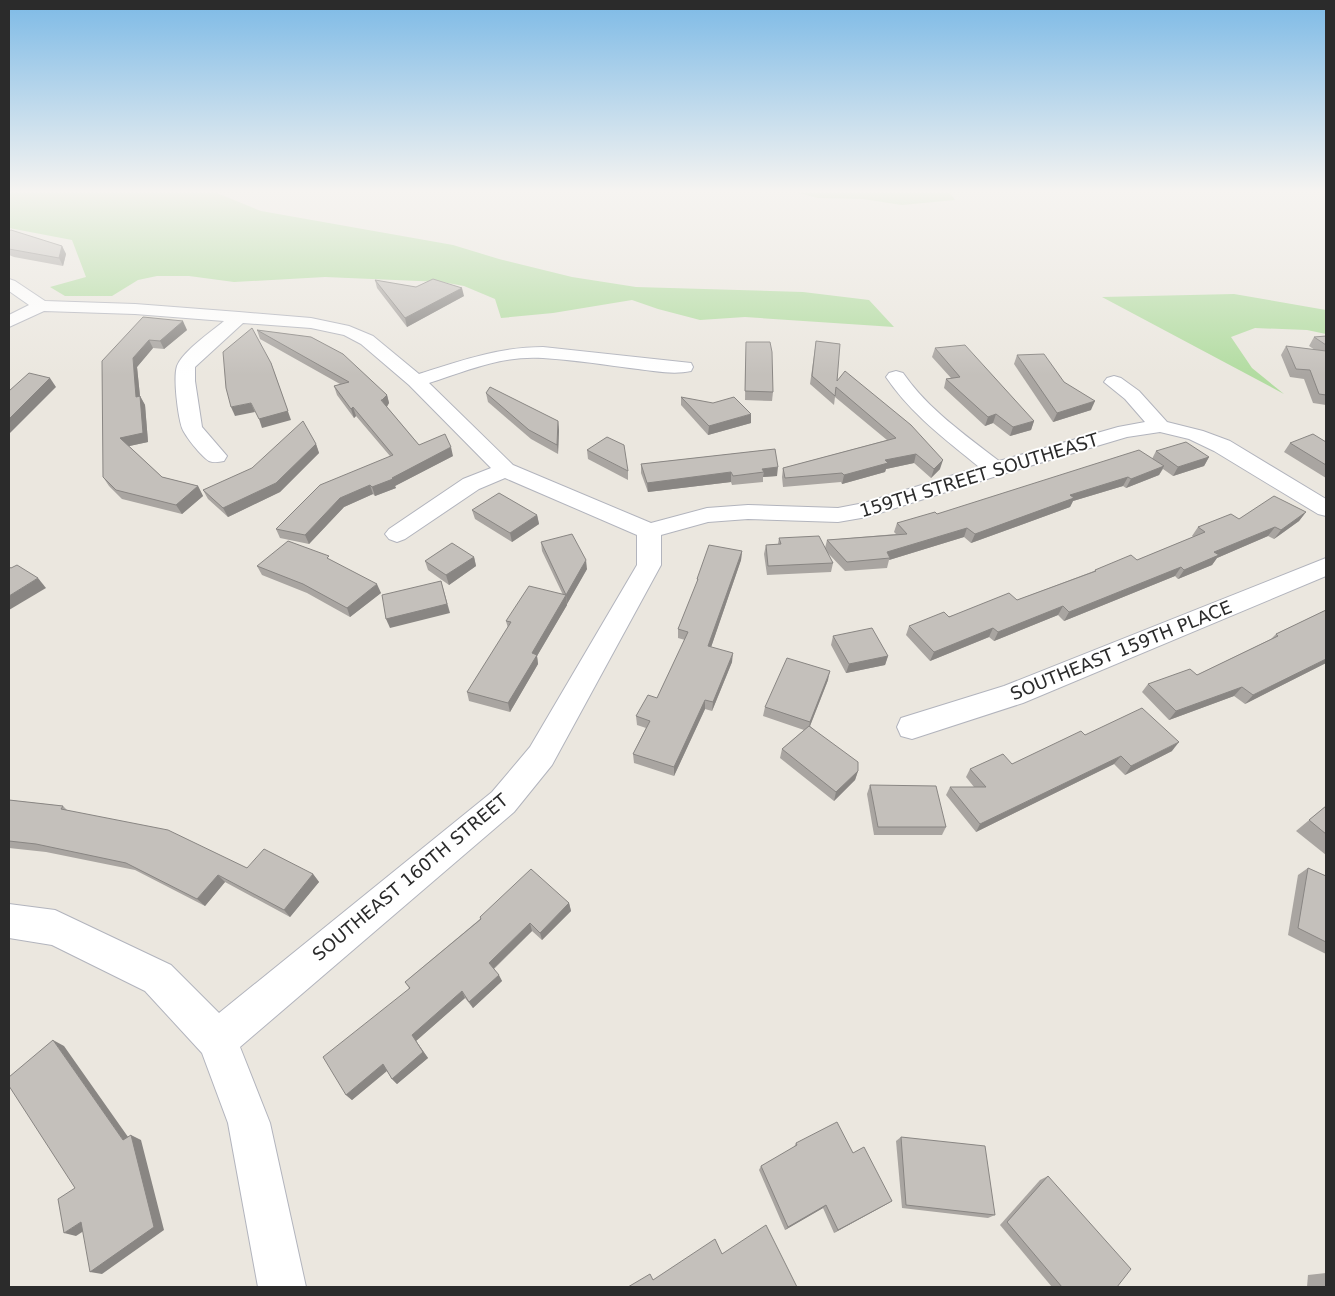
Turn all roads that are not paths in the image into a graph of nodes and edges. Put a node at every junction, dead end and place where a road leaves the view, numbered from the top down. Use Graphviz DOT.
graph roads {
  1 [pos="9,284"];
  2 [pos="41,306"];
  3 [pos="239,317"];
  4 [pos="9,322"];
  5 [pos="684,367"];
  6 [pos="896,377"];
  7 [pos="416,381"];
  8 [pos="1114,382"];
  9 [pos="1160,426"];
  10 [pos="216,456"];
  11 [pos="994,469"];
  12 [pos="505,470"];
  13 [pos="1326,509"];
  14 [pos="649,532"];
  15 [pos="397,534"];
  16 [pos="1326,566"];
  17 [pos="912,727"];
  18 [pos="9,921"];
  19 [pos="217,1040"];
  20 [pos="282,1287"];
  1 -- 2 [label="street"];
  2 -- 3 [label="street"];
  2 -- 4 [label="street"];
  3 -- 7 [label="street"];
  3 -- 10 [label="street"];
  5 -- 7 [label="street"];
  6 -- 11 [label="street"];
  7 -- 12 [label="street"];
  8 -- 9 [label="street"];
  9 -- 11 [label="street, 159TH STREET SOUTHEAST"];
  9 -- 13 [label="street"];
  11 -- 14 [label="street, 159TH STREET SOUTHEAST"];
  12 -- 14 [label="street"];
  12 -- 15 [label="street"];
  14 -- 19 [label="street, SOUTHEAST 160TH STREET"];
  16 -- 17 [label="street, SOUTHEAST 159TH PLACE"];
  18 -- 19 [label="street"];
  19 -- 20 [label="street"];
}
